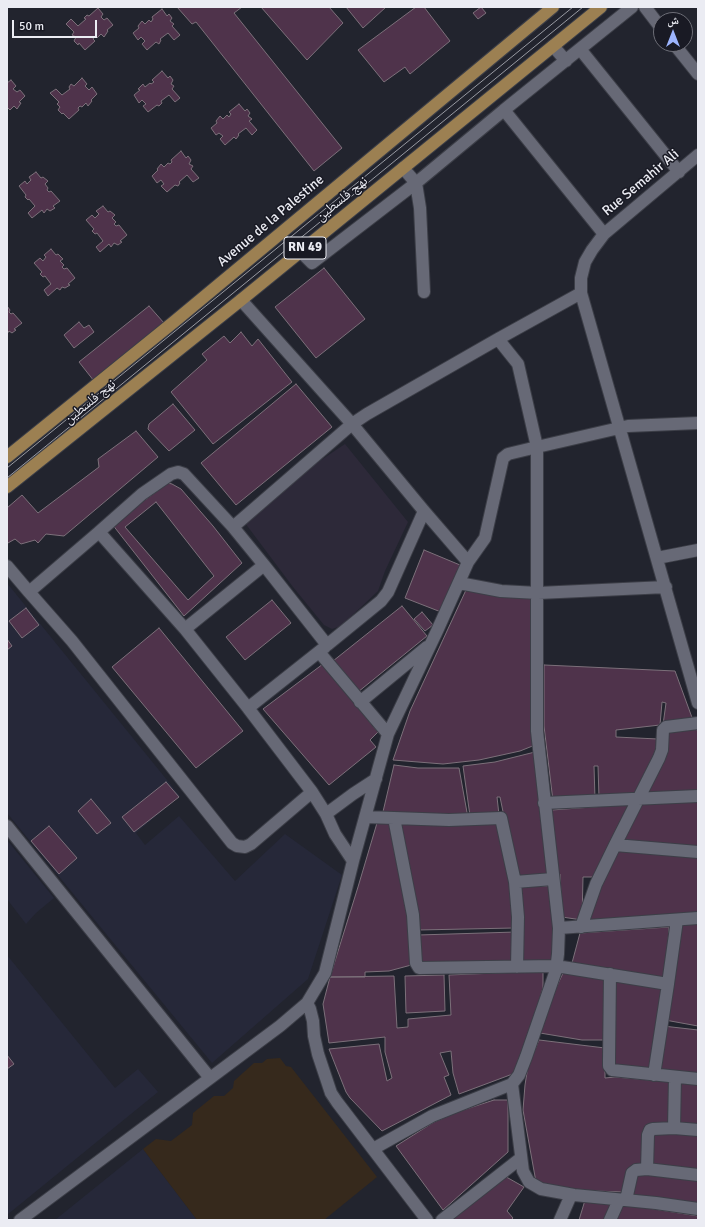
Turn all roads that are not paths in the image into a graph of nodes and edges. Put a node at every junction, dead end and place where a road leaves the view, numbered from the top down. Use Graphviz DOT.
graph roads {
  1 [pos="553,7"];
  2 [pos="601,7"];
  3 [pos="632,7"];
  4 [pos="645,7"];
  5 [pos="653,18"];
  6 [pos="553,46"];
  7 [pos="580,49"];
  8 [pos="680,52"];
  9 [pos="566,61"];
  10 [pos="698,74"];
  11 [pos="504,110"];
  12 [pos="698,156"];
  13 [pos="403,168"];
  14 [pos="679,172"];
  15 [pos="416,183"];
  16 [pos="604,234"];
  17 [pos="301,252"];
  18 [pos="424,292"];
  19 [pos="581,293"];
  20 [pos="241,300"];
  21 [pos="498,339"];
  22 [pos="698,422"];
  23 [pos="352,424"];
  24 [pos="619,428"];
  25 [pos="537,447"];
  26 [pos="7,457"];
  27 [pos="7,487"];
  28 [pos="424,511"];
  29 [pos="232,527"];
  30 [pos="99,532"];
  31 [pos="698,550"];
  32 [pos="657,558"];
  33 [pos="468,562"];
  34 [pos="264,565"];
  35 [pos="7,566"];
  36 [pos="459,584"];
  37 [pos="666,587"];
  38 [pos="29,592"];
  39 [pos="538,593"];
  40 [pos="185,630"];
  41 [pos="430,644"];
  42 [pos="323,648"];
  43 [pos="694,674"];
  44 [pos="360,702"];
  45 [pos="698,703"];
  46 [pos="248,708"];
  47 [pos="698,723"];
  48 [pos="388,734"];
  49 [pos="376,779"];
  50 [pos="312,792"];
  51 [pos="698,796"];
  52 [pos="638,799"];
  53 [pos="544,803"];
  54 [pos="326,814"];
  55 [pos="365,817"];
  56 [pos="394,818"];
  57 [pos="7,826"];
  58 [pos="615,845"];
  59 [pos="698,852"];
  60 [pos="353,861"];
  61 [pos="553,879"];
  62 [pos="515,882"];
  63 [pos="698,918"];
  64 [pos="677,920"];
  65 [pos="581,927"];
  66 [pos="559,928"];
  67 [pos="517,966"];
  68 [pos="556,966"];
  69 [pos="610,974"];
  70 [pos="668,984"];
  71 [pos="306,1003"];
  72 [pos="654,1075"];
  73 [pos="675,1077"];
  74 [pos="210,1078"];
  75 [pos="698,1079"];
  76 [pos="512,1084"];
  77 [pos="674,1128"];
  78 [pos="698,1130"];
  79 [pos="373,1149"];
  80 [pos="521,1158"];
  81 [pos="647,1169"];
  82 [pos="698,1175"];
  83 [pos="571,1194"];
  84 [pos="622,1200"];
  85 [pos="698,1209"];
  86 [pos="20,1220"];
  87 [pos="427,1220"];
  88 [pos="442,1220"];
  89 [pos="560,1220"];
  90 [pos="610,1220"];
  1 -- 26 [label="main road, Avenue de la Palestine / RN 49"];
  2 -- 6 [label="main road, نهج فلسطين / RN 49"];
  3 -- 7 [label="street"];
  4 -- 5 [label="street"];
  6 -- 9 [label="street"];
  6 -- 13 [label="main road, نهج فلسطين / RN 49"];
  7 -- 9 [label="street"];
  7 -- 14 [label="street"];
  8 -- 10 [label="street"];
  9 -- 11 [label="street"];
  11 -- 15 [label="street"];
  11 -- 16 [label="street"];
  12 -- 14 [label="street, Rue Semahir Ali"];
  13 -- 15 [label="street"];
  13 -- 17 [label="main road, نهج فلسطين / RN 49"];
  14 -- 16 [label="street, Rue Semahir Ali"];
  15 -- 17 [label="street"];
  15 -- 18 [label="street"];
  16 -- 19 [label="street, Rue Semahir Ali"];
  17 -- 20 [label="main road, نهج فلسطين / RN 49"];
  19 -- 21 [label="street"];
  19 -- 24 [label="street, Rue Semahir Ali"];
  20 -- 23 [label="street"];
  20 -- 27 [label="main road, نهج فلسطين / RN 49"];
  21 -- 23 [label="street"];
  21 -- 25 [label="street"];
  22 -- 24 [label="street"];
  23 -- 28 [label="street"];
  23 -- 29 [label="street"];
  24 -- 25 [label="street"];
  24 -- 32 [label="street, Rue Semahir Ali"];
  25 -- 33 [label="street"];
  25 -- 39 [label="street"];
  28 -- 33 [label="street"];
  28 -- 42 [label="street"];
  29 -- 30 [label="street"];
  29 -- 34 [label="street"];
  30 -- 38 [label="street"];
  30 -- 40 [label="street"];
  31 -- 32 [label="street"];
  32 -- 37 [label="street, Rue Semahir Ali"];
  33 -- 36 [label="street"];
  34 -- 40 [label="street"];
  34 -- 42 [label="street"];
  35 -- 38 [label="street"];
  36 -- 39 [label="street"];
  36 -- 41 [label="street"];
  37 -- 39 [label="street"];
  37 -- 43 [label="street, Rue Semahir Ali"];
  38 -- 50 [label="street"];
  39 -- 53 [label="street"];
  40 -- 46 [label="street"];
  41 -- 44 [label="street"];
  41 -- 48 [label="street"];
  42 -- 44 [label="street"];
  42 -- 46 [label="street"];
  43 -- 45 [label="street, Rue Semahir Ali"];
  44 -- 48 [label="street"];
  46 -- 50 [label="street"];
  47 -- 52 [label="street"];
  48 -- 49 [label="street"];
  49 -- 54 [label="street"];
  49 -- 55 [label="street"];
  50 -- 54 [label="street"];
  51 -- 52 [label="street"];
  52 -- 53 [label="street"];
  52 -- 58 [label="street"];
  53 -- 61 [label="street"];
  54 -- 60 [label="street"];
  55 -- 56 [label="street"];
  55 -- 60 [label="street"];
  56 -- 62 [label="street"];
  56 -- 67 [label="street"];
  57 -- 74 [label="street"];
  58 -- 59 [label="street"];
  58 -- 65 [label="street"];
  60 -- 71 [label="street"];
  61 -- 62 [label="street"];
  61 -- 66 [label="street"];
  62 -- 67 [label="street"];
  63 -- 64 [label="street"];
  64 -- 65 [label="street"];
  64 -- 70 [label="street"];
  65 -- 66 [label="street"];
  66 -- 68 [label="street"];
  67 -- 68 [label="street"];
  68 -- 69 [label="street"];
  68 -- 76 [label="street"];
  69 -- 70 [label="street"];
  69 -- 72 [label="street"];
  70 -- 72 [label="street"];
  71 -- 74 [label="street"];
  71 -- 79 [label="street"];
  72 -- 73 [label="street"];
  73 -- 75 [label="street"];
  73 -- 77 [label="street"];
  74 -- 86 [label="street"];
  76 -- 79 [label="street"];
  76 -- 80 [label="street"];
  77 -- 78 [label="street"];
  77 -- 81 [label="street"];
  79 -- 87 [label="street"];
  80 -- 83 [label="street"];
  80 -- 88 [label="street"];
  81 -- 82 [label="street"];
  81 -- 84 [label="street"];
  83 -- 84 [label="street"];
  83 -- 89 [label="street"];
  84 -- 85 [label="street"];
  84 -- 90 [label="street"];
}
